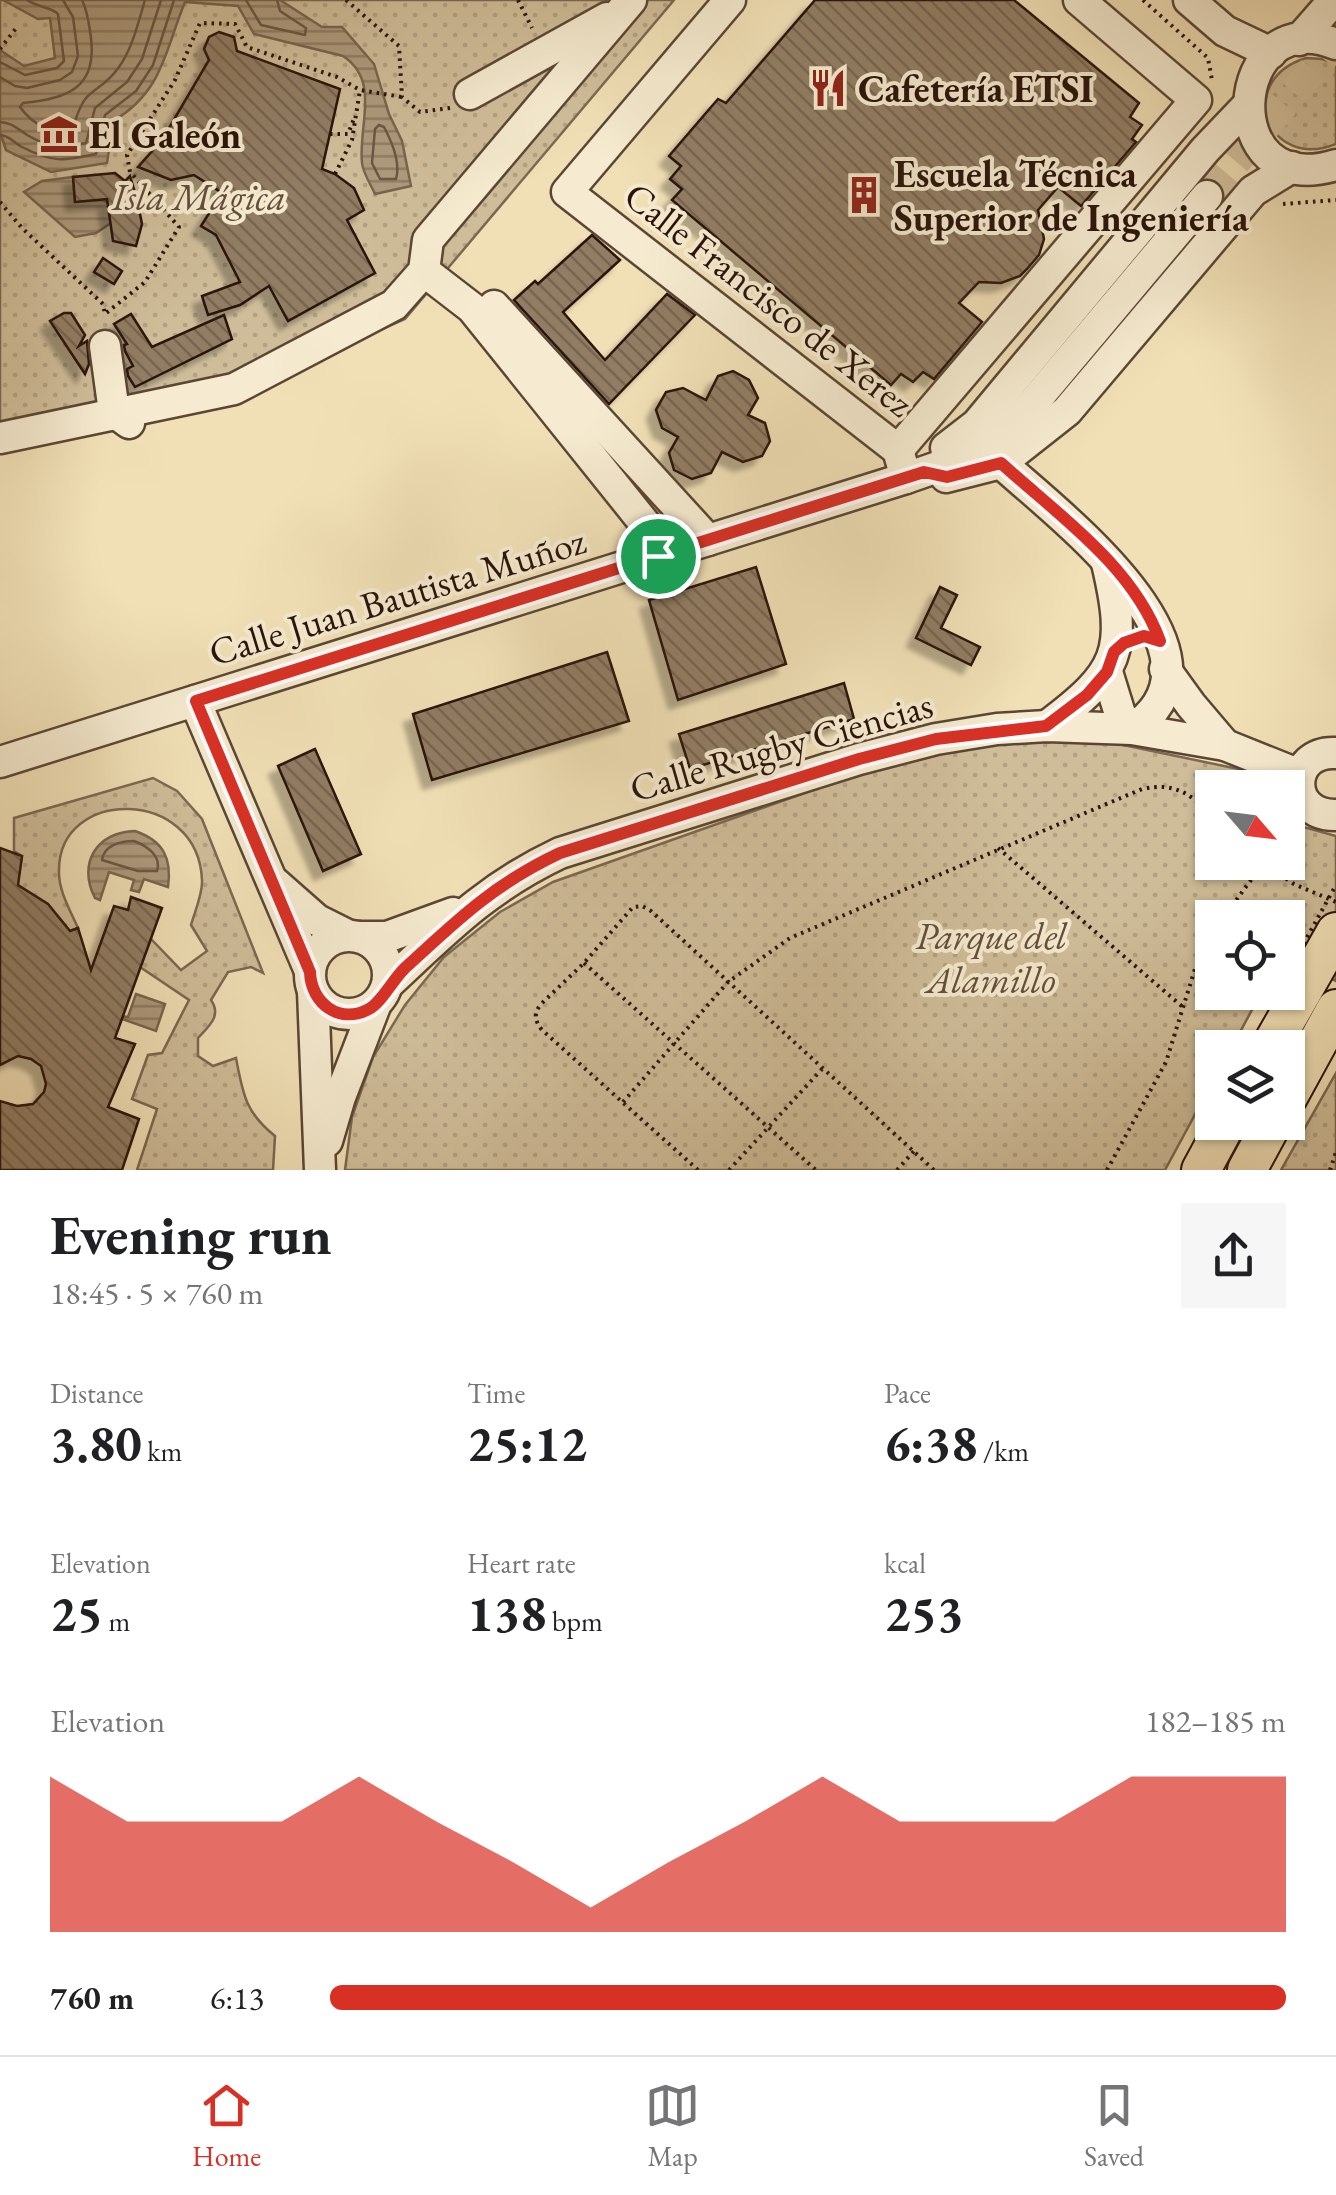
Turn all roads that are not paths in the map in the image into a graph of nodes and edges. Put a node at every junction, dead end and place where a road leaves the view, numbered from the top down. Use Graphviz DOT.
graph roads {
  1 [pos="730,0"];
  2 [pos="1080,0"];
  3 [pos="1189,0"];
  4 [pos="1334,0"];
  5 [pos="627,5"];
  6 [pos="1336,44"];
  7 [pos="1285,46"];
  8 [pos="470,94"];
  9 [pos="1246,106"];
  10 [pos="1336,165"];
  11 [pos="1292,167"];
  12 [pos="1207,196"];
  13 [pos="424,271"];
  14 [pos="478,290"];
  15 [pos="105,346"];
  16 [pos="122,418"];
  17 [pos="0,426"];
  18 [pos="38,429"];
  19 [pos="0,438"];
  20 [pos="1001,463"];
  21 [pos="909,467"];
  22 [pos="708,540"];
  23 [pos="658,556"];
  24 [pos="1107,560"];
  25 [pos="1162,655"];
  26 [pos="1111,662"];
  27 [pos="196,701"];
  28 [pos="1046,726"];
  29 [pos="1132,729"];
  30 [pos="1225,745"];
  31 [pos="1336,752"];
  32 [pos="0,762"];
  33 [pos="1285,770"];
  34 [pos="1302,770"];
  35 [pos="1305,800"];
  36 [pos="1336,815"];
  37 [pos="268,878"];
  38 [pos="474,904"];
  39 [pos="1336,932"];
  40 [pos="354,936"];
  41 [pos="1305,966"];
  42 [pos="312,981"];
  43 [pos="382,995"];
  44 [pos="1336,1008"];
  45 [pos="1305,1065"];
  46 [pos="1218,1140"];
  47 [pos="1263,1140"];
  48 [pos="320,1169"];
  49 [pos="1201,1170"];
  50 [pos="1247,1170"];
  1 -- 21 [label="street, Calle Francisco de Xerez"];
  2 -- 21 [label="street"];
  3 -- 7 [label="street"];
  4 -- 7 [label="street"];
  5 -- 8 [label="street"];
  5 -- 13 [label="street"];
  6 -- 7 [label="street"];
  7 -- 9 [label="street"];
  9 -- 11 [label="street"];
  9 -- 21 [label="street, Calle Juan Bautista Muñoz"];
  10 -- 11 [label="street"];
  11 -- 20 [label="street"];
  12 -- 21 [label="street"];
  13 -- 16 [label="street"];
  13 -- 23 [label="street"];
  14 -- 22 [label="street"];
  15 -- 16 [label="street"];
  16 -- 18 [label="street"];
  17 -- 18 [label="street"];
  18 -- 19 [label="street"];
  20 -- 21 [label="street"];
  20 -- 24 [label="street"];
  21 -- 22 [label="street, Calle Juan Bautista Muñoz"];
  22 -- 23 [label="street, Calle Juan Bautista Muñoz"];
  23 -- 27 [label="street, Calle Juan Bautista Muñoz"];
  24 -- 25 [label="street"];
  24 -- 26 [label="street"];
  25 -- 26 [label="street"];
  25 -- 29 [label="street"];
  25 -- 30 [label="street"];
  26 -- 28 [label="street"];
  26 -- 29 [label="street"];
  27 -- 32 [label="street, Calle Juan Bautista Muñoz"];
  27 -- 37 [label="street"];
  28 -- 29 [label="street, Calle Rugby Ciencias"];
  28 -- 38 [label="street, Calle Rugby Ciencias"];
  29 -- 30 [label="street, Calle Rugby Ciencias"];
  30 -- 33 [label="street, Calle Rugby Ciencias"];
  31 -- 34 [label="street"];
  35 -- 36 [label="street"];
  37 -- 40 [label="street"];
  37 -- 42 [label="street"];
  38 -- 40 [label="street"];
  38 -- 43 [label="street"];
  39 -- 41 [label="main road"];
  40 -- 42 [label="street"];
  40 -- 43 [label="street"];
  42 -- 43 [label="street"];
  42 -- 48 [label="street"];
  43 -- 48 [label="street"];
  44 -- 45 [label="main road"];
  46 -- 49 [label="main road"];
  47 -- 50 [label="main road"];
}
